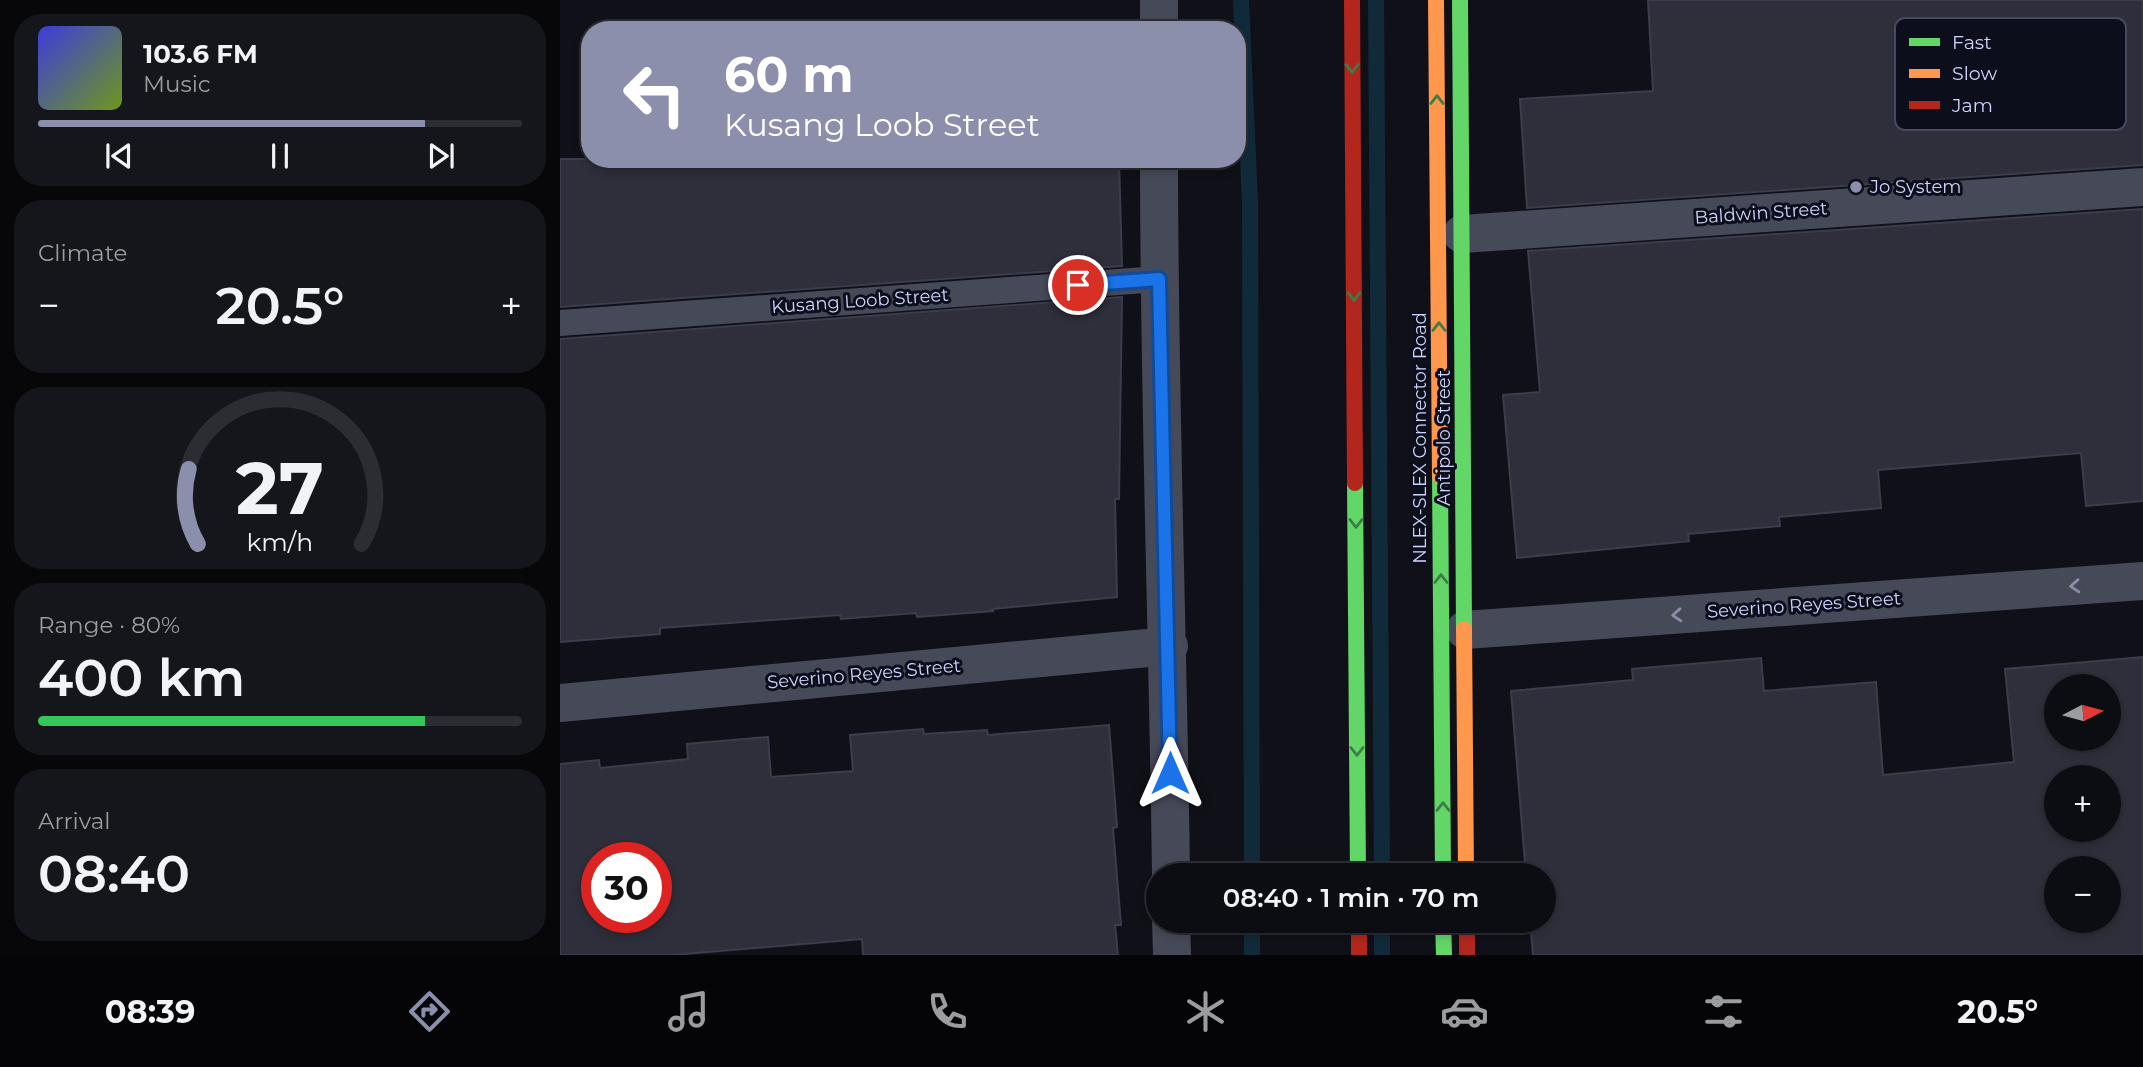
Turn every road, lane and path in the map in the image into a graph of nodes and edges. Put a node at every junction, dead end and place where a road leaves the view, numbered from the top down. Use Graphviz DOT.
graph roads {
  1 [pos="1159,0"];
  2 [pos="1352,0"];
  3 [pos="1436,0"];
  4 [pos="1460,0"];
  5 [pos="1159,21"];
  6 [pos="1159,168"];
  7 [pos="2143,187"];
  8 [pos="1462,234"];
  9 [pos="1159,279"];
  10 [pos="560,323"];
  11 [pos="2143,581"];
  12 [pos="1465,630"];
  13 [pos="1168,646"];
  14 [pos="560,703"];
  15 [pos="1171,863"];
  16 [pos="1358,863"];
  17 [pos="1443,863"];
  18 [pos="1466,863"];
  19 [pos="1171,933"];
  20 [pos="1359,933"];
  21 [pos="1443,933"];
  22 [pos="1467,933"];
  23 [pos="1171,955"];
  24 [pos="1359,955"];
  25 [pos="1444,955"];
  26 [pos="1467,955"];
  1 -- 5 [label="street"];
  2 -- 16 [label="main road, one-way"];
  17 -- 3 [label="main road, NLEX-SLEX Connector Road, one-way"];
  4 -- 8 [label="main road, Antipolo Street"];
  6 -- 9 [label="street"];
  7 -- 8 [label="street, Baldwin Street"];
  8 -- 12 [label="main road, Antipolo Street"];
  9 -- 10 [label="lane, Kusang Loob Street"];
  9 -- 13 [label="street"];
  11 -- 12 [label="street, Severino Reyes Street, one-way"];
  12 -- 18 [label="main road, Antipolo Street"];
  13 -- 14 [label="street, Severino Reyes Street"];
  13 -- 15 [label="street"];
  19 -- 23 [label="street"];
  20 -- 24 [label="main road"];
  21 -- 25 [label="main road"];
  22 -- 26 [label="main road"];
}
